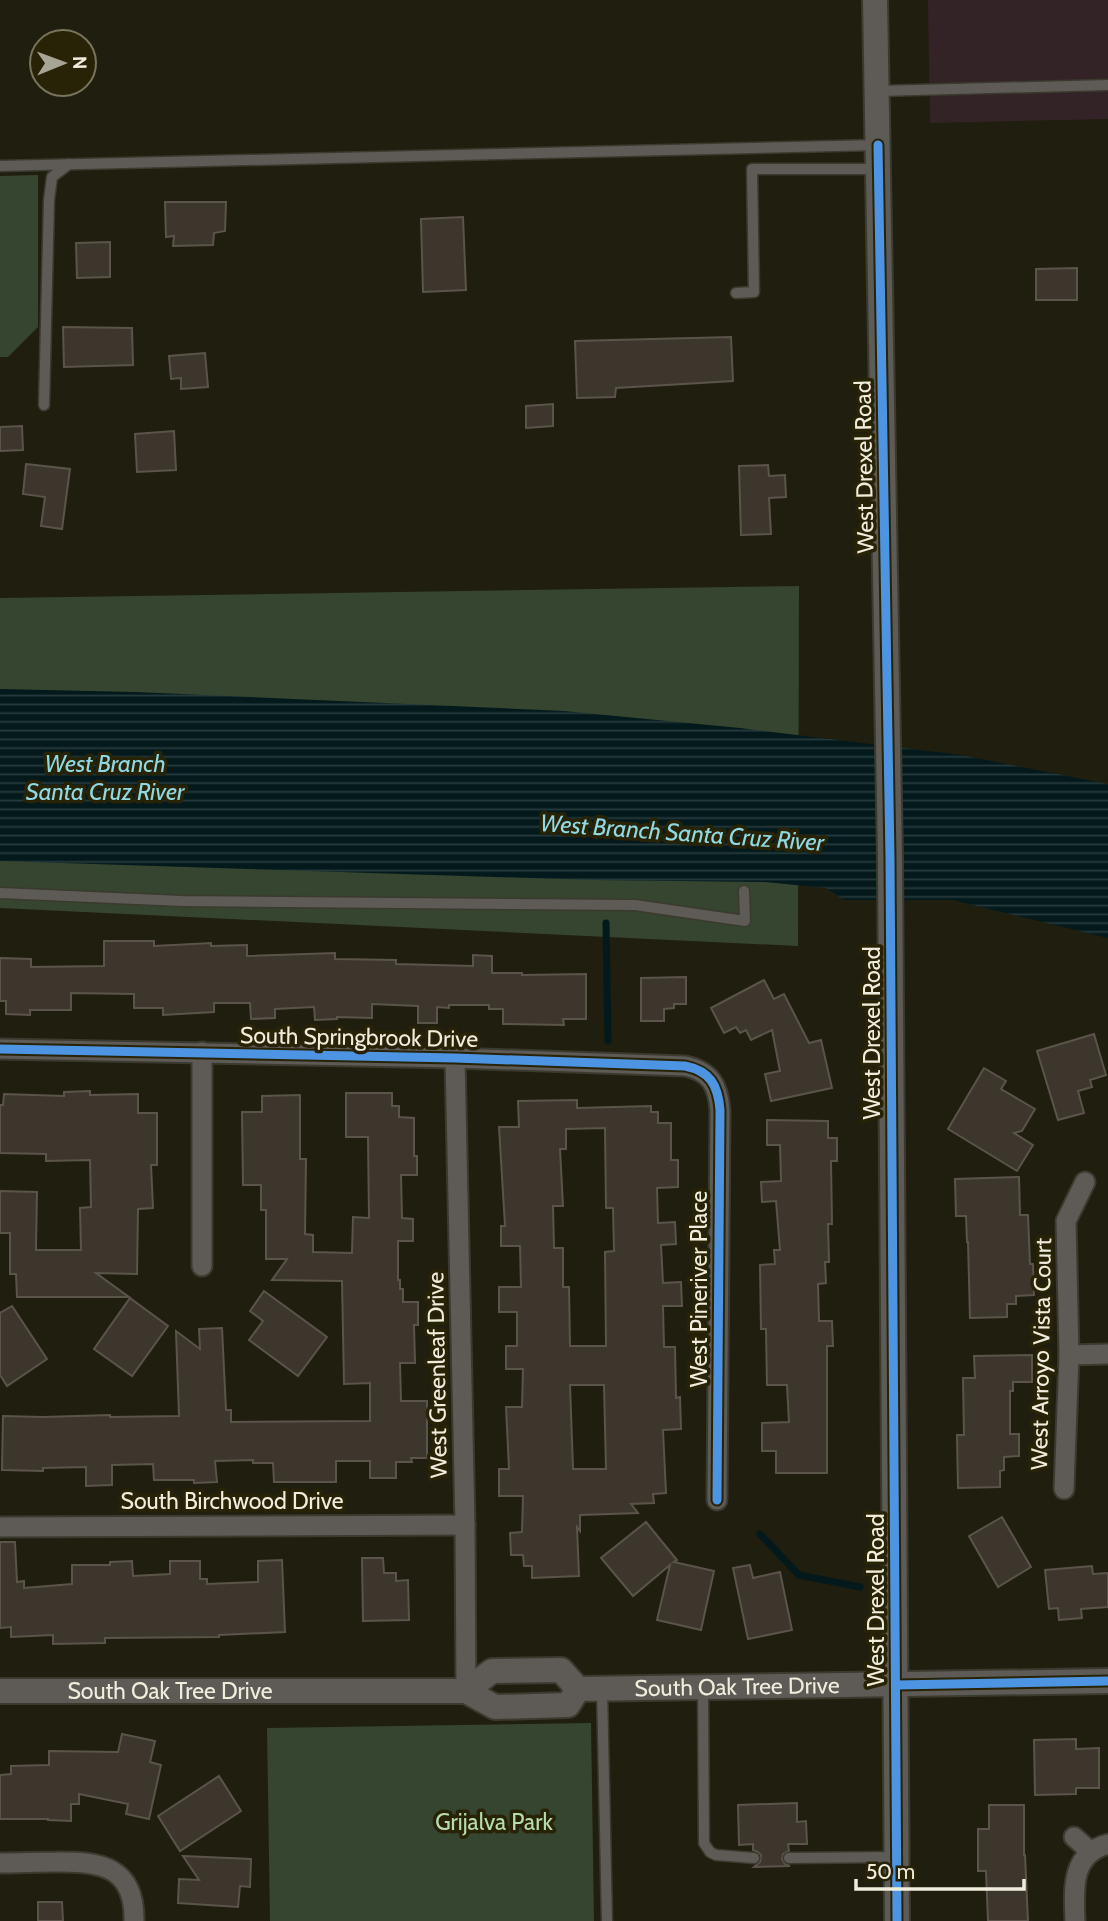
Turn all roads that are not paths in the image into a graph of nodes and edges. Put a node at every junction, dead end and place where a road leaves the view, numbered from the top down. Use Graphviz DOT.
graph roads {
  1 [pos="875,0"];
  2 [pos="1108,85"];
  3 [pos="877,91"];
  4 [pos="879,161"];
  5 [pos="70,164"];
  6 [pos="0,166"];
  7 [pos="736,293"];
  8 [pos="44,405"];
  9 [pos="744,891"];
  10 [pos="0,893"];
  11 [pos="0,1049"];
  12 [pos="202,1052"];
  13 [pos="455,1058"];
  14 [pos="718,1075"];
  15 [pos="1085,1182"];
  16 [pos="202,1266"];
  17 [pos="1108,1354"];
  18 [pos="1069,1355"];
  19 [pos="1064,1489"];
  20 [pos="717,1500"];
  21 [pos="465,1525"];
  22 [pos="0,1527"];
  23 [pos="1108,1681"];
  24 [pos="896,1685"];
  25 [pos="702,1687"];
  26 [pos="590,1689"];
  27 [pos="0,1691"];
  28 [pos="466,1691"];
  29 [pos="1074,1837"];
  30 [pos="1099,1848"];
  31 [pos="897,1857"];
  32 [pos="754,1858"];
  33 [pos="789,1858"];
  34 [pos="0,1863"];
  35 [pos="134,1921"];
  36 [pos="607,1921"];
  37 [pos="897,1921"];
  38 [pos="1075,1921"];
  1 -- 3 [label="street, West Drexel Road"];
  2 -- 3 [label="lane"];
  3 -- 4 [label="street, West Drexel Road"];
  4 -- 5 [label="lane"];
  4 -- 7 [label="lane"];
  4 -- 24 [label="street, West Drexel Road"];
  5 -- 6 [label="lane"];
  5 -- 8 [label="lane"];
  9 -- 10 [label="lane"];
  11 -- 12 [label="street, South Springbrook Drive"];
  12 -- 13 [label="street, South Springbrook Drive"];
  12 -- 16 [label="street"];
  13 -- 14 [label="street, South Springbrook Drive"];
  13 -- 21 [label="street, West Greenleaf Drive"];
  14 -- 20 [label="street, West Pineriver Place"];
  15 -- 18 [label="street, West Arroyo Vista Court"];
  17 -- 18 [label="street"];
  18 -- 19 [label="street, West Arroyo Vista Court"];
  21 -- 22 [label="street, South Birchwood Drive"];
  21 -- 28 [label="street, West Greenleaf Drive"];
  23 -- 24 [label="street, South Oak Tree Drive"];
  24 -- 25 [label="street, South Oak Tree Drive"];
  24 -- 31 [label="street, West Drexel Road"];
  25 -- 26 [label="street, South Oak Tree Drive"];
  25 -- 32 [label="lane"];
  26 -- 28 [label="street, South Oak Tree Drive"];
  26 -- 28 [label="street"];
  26 -- 36 [label="lane"];
  27 -- 28 [label="street, South Oak Tree Drive"];
  29 -- 30 [label="street"];
  30 -- 38 [label="street"];
  31 -- 33 [label="lane"];
  31 -- 37 [label="street, West Drexel Road"];
  34 -- 35 [label="street"];
}
